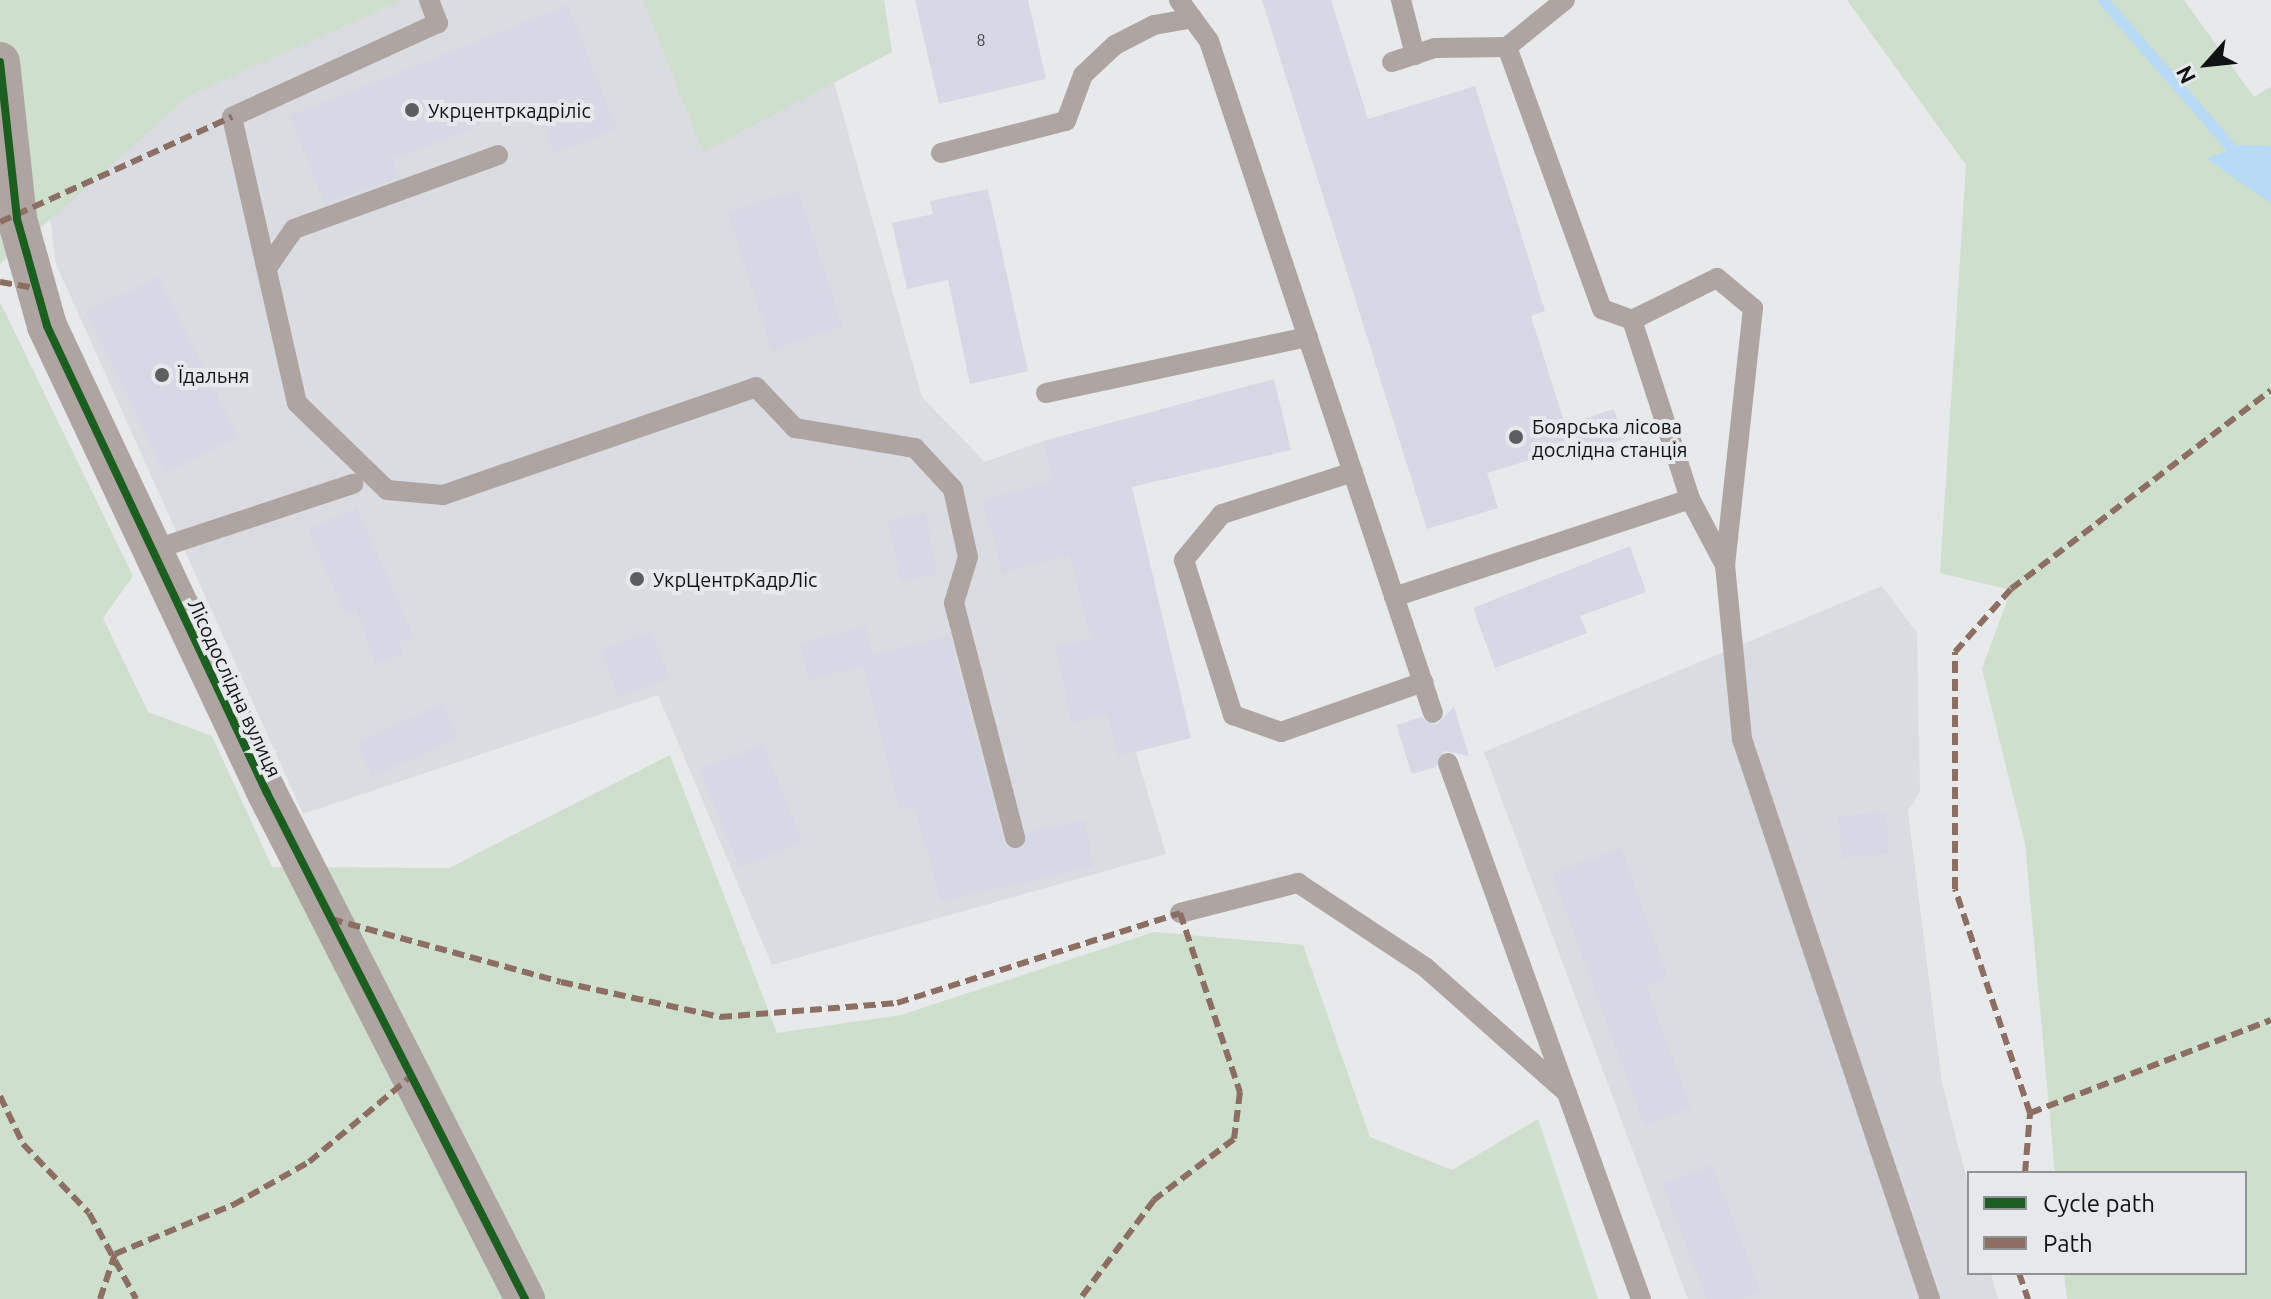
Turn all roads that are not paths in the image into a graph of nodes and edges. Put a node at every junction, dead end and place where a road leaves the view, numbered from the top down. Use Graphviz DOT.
graph roads {
  1 [pos="429,0"];
  2 [pos="1179,0"];
  3 [pos="1401,0"];
  4 [pos="1565,0"];
  5 [pos="1192,18"];
  6 [pos="1507,47"];
  7 [pos="1415,55"];
  8 [pos="0,62"];
  9 [pos="1392,62"];
  10 [pos="941,153"];
  11 [pos="498,155"];
  12 [pos="267,268"];
  13 [pos="1632,320"];
  14 [pos="1308,337"];
  15 [pos="1046,393"];
  16 [pos="1353,472"];
  17 [pos="353,484"];
  18 [pos="1690,499"];
  19 [pos="153,550"];
  20 [pos="1725,565"];
  21 [pos="1394,597"];
  22 [pos="1423,682"];
  23 [pos="1433,713"];
  24 [pos="1448,763"];
  25 [pos="1015,838"];
  26 [pos="1180,913"];
  27 [pos="1569,1096"];
  28 [pos="525,1299"];
  29 [pos="1641,1299"];
  30 [pos="1930,1299"];
  1 -- 12 [label="lane"];
  2 -- 5 [label="lane"];
  3 -- 7 [label="lane"];
  4 -- 6 [label="lane"];
  5 -- 10 [label="lane"];
  5 -- 14 [label="lane"];
  6 -- 7 [label="lane"];
  6 -- 13 [label="lane"];
  7 -- 9 [label="lane"];
  8 -- 19 [label="street, Лісодослідна вулиця"];
  11 -- 12 [label="lane"];
  12 -- 25 [label="lane"];
  13 -- 18 [label="lane"];
  13 -- 20 [label="lane"];
  14 -- 15 [label="lane"];
  14 -- 16 [label="lane"];
  16 -- 21 [label="lane"];
  16 -- 22 [label="lane"];
  17 -- 19 [label="lane"];
  18 -- 20 [label="lane"];
  18 -- 21 [label="lane"];
  19 -- 28 [label="street, Лісодослідна вулиця"];
  20 -- 30 [label="lane"];
  21 -- 22 [label="lane"];
  22 -- 23 [label="lane"];
  24 -- 27 [label="lane"];
  26 -- 27 [label="lane"];
  27 -- 29 [label="lane"];
}
